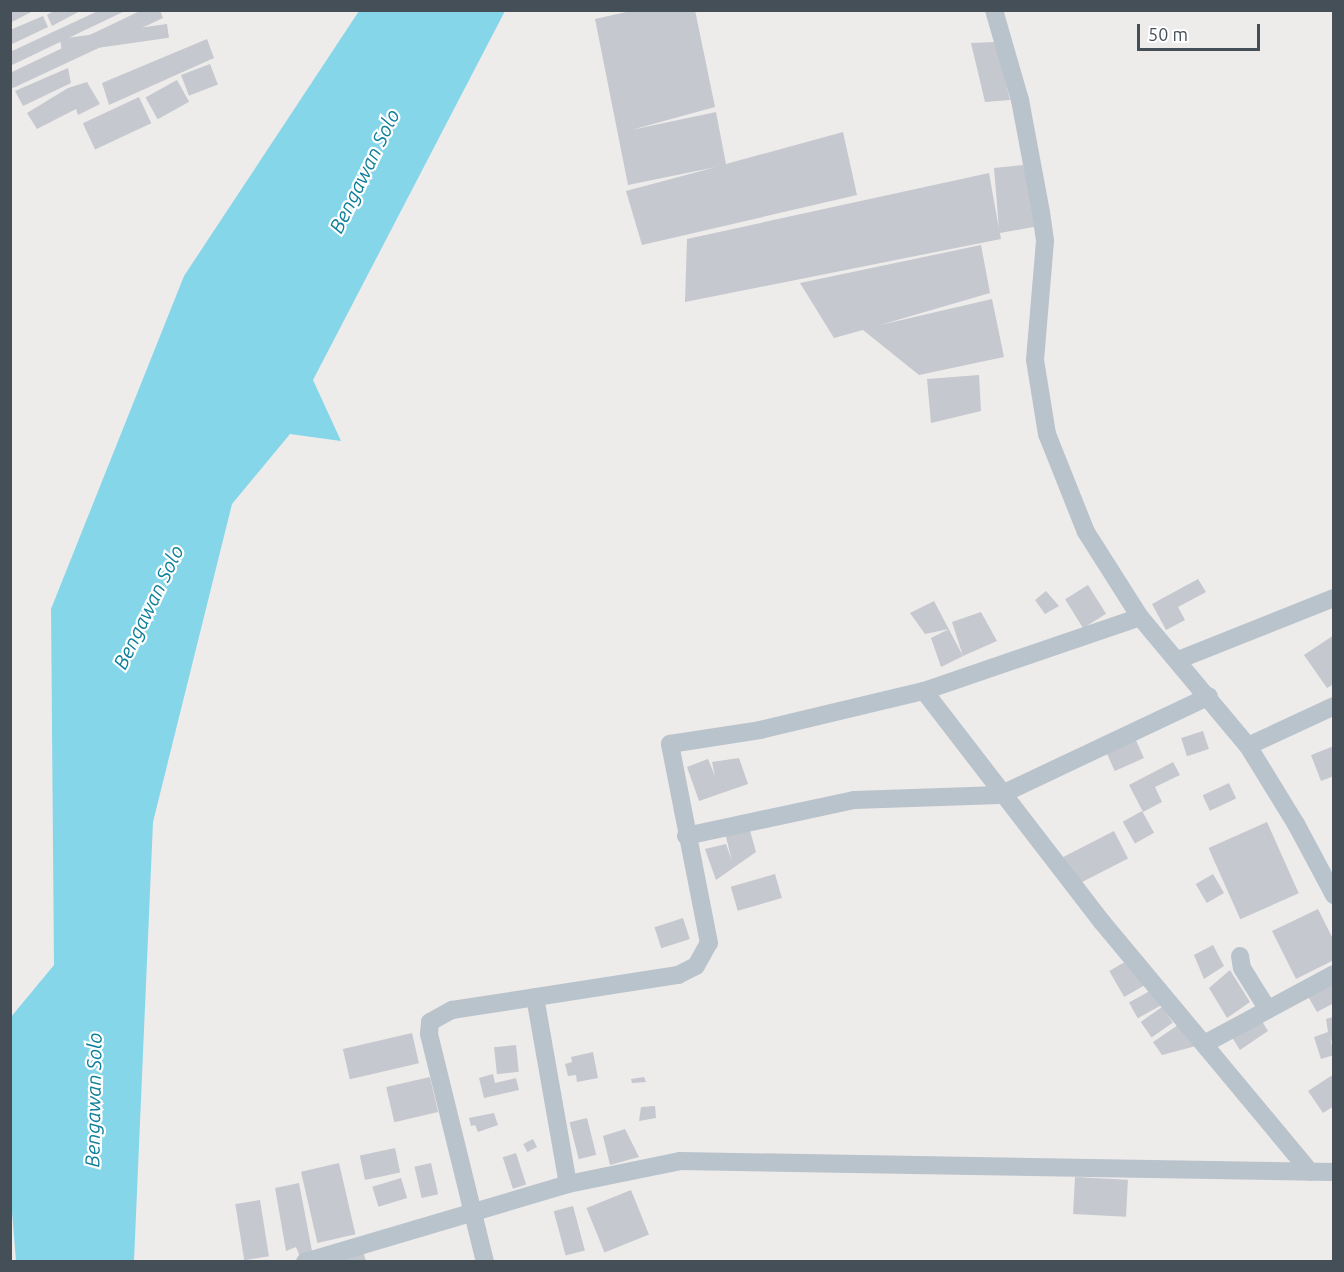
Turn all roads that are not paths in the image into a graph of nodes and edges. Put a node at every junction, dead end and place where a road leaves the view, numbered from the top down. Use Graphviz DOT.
graph roads {
  1 [pos="994,10"];
  2 [pos="1334,598"];
  3 [pos="1140,617"];
  4 [pos="1178,660"];
  5 [pos="924,691"];
  6 [pos="1209,696"];
  7 [pos="1334,706"];
  8 [pos="1248,746"];
  9 [pos="1000,795"];
  10 [pos="686,836"];
  11 [pos="1334,895"];
  12 [pos="1240,956"];
  13 [pos="1334,974"];
  14 [pos="535,997"];
  15 [pos="1268,1010"];
  16 [pos="1206,1043"];
  17 [pos="1310,1172"];
  18 [pos="1334,1172"];
  19 [pos="568,1184"];
  20 [pos="472,1212"];
  21 [pos="305,1262"];
  22 [pos="485,1262"];
  1 -- 3 [label="street"];
  2 -- 4 [label="street"];
  3 -- 4 [label="street"];
  3 -- 5 [label="street"];
  4 -- 6 [label="street"];
  5 -- 9 [label="street"];
  5 -- 10 [label="street"];
  6 -- 8 [label="street"];
  6 -- 9 [label="street"];
  7 -- 8 [label="street"];
  8 -- 11 [label="street"];
  9 -- 10 [label="street"];
  9 -- 16 [label="street"];
  10 -- 14 [label="street"];
  12 -- 15 [label="street"];
  13 -- 15 [label="street"];
  14 -- 19 [label="street"];
  14 -- 20 [label="street"];
  15 -- 16 [label="street"];
  16 -- 17 [label="street"];
  17 -- 18 [label="street"];
  17 -- 19 [label="street"];
  19 -- 20 [label="street"];
  20 -- 21 [label="street"];
  20 -- 22 [label="street"];
}
